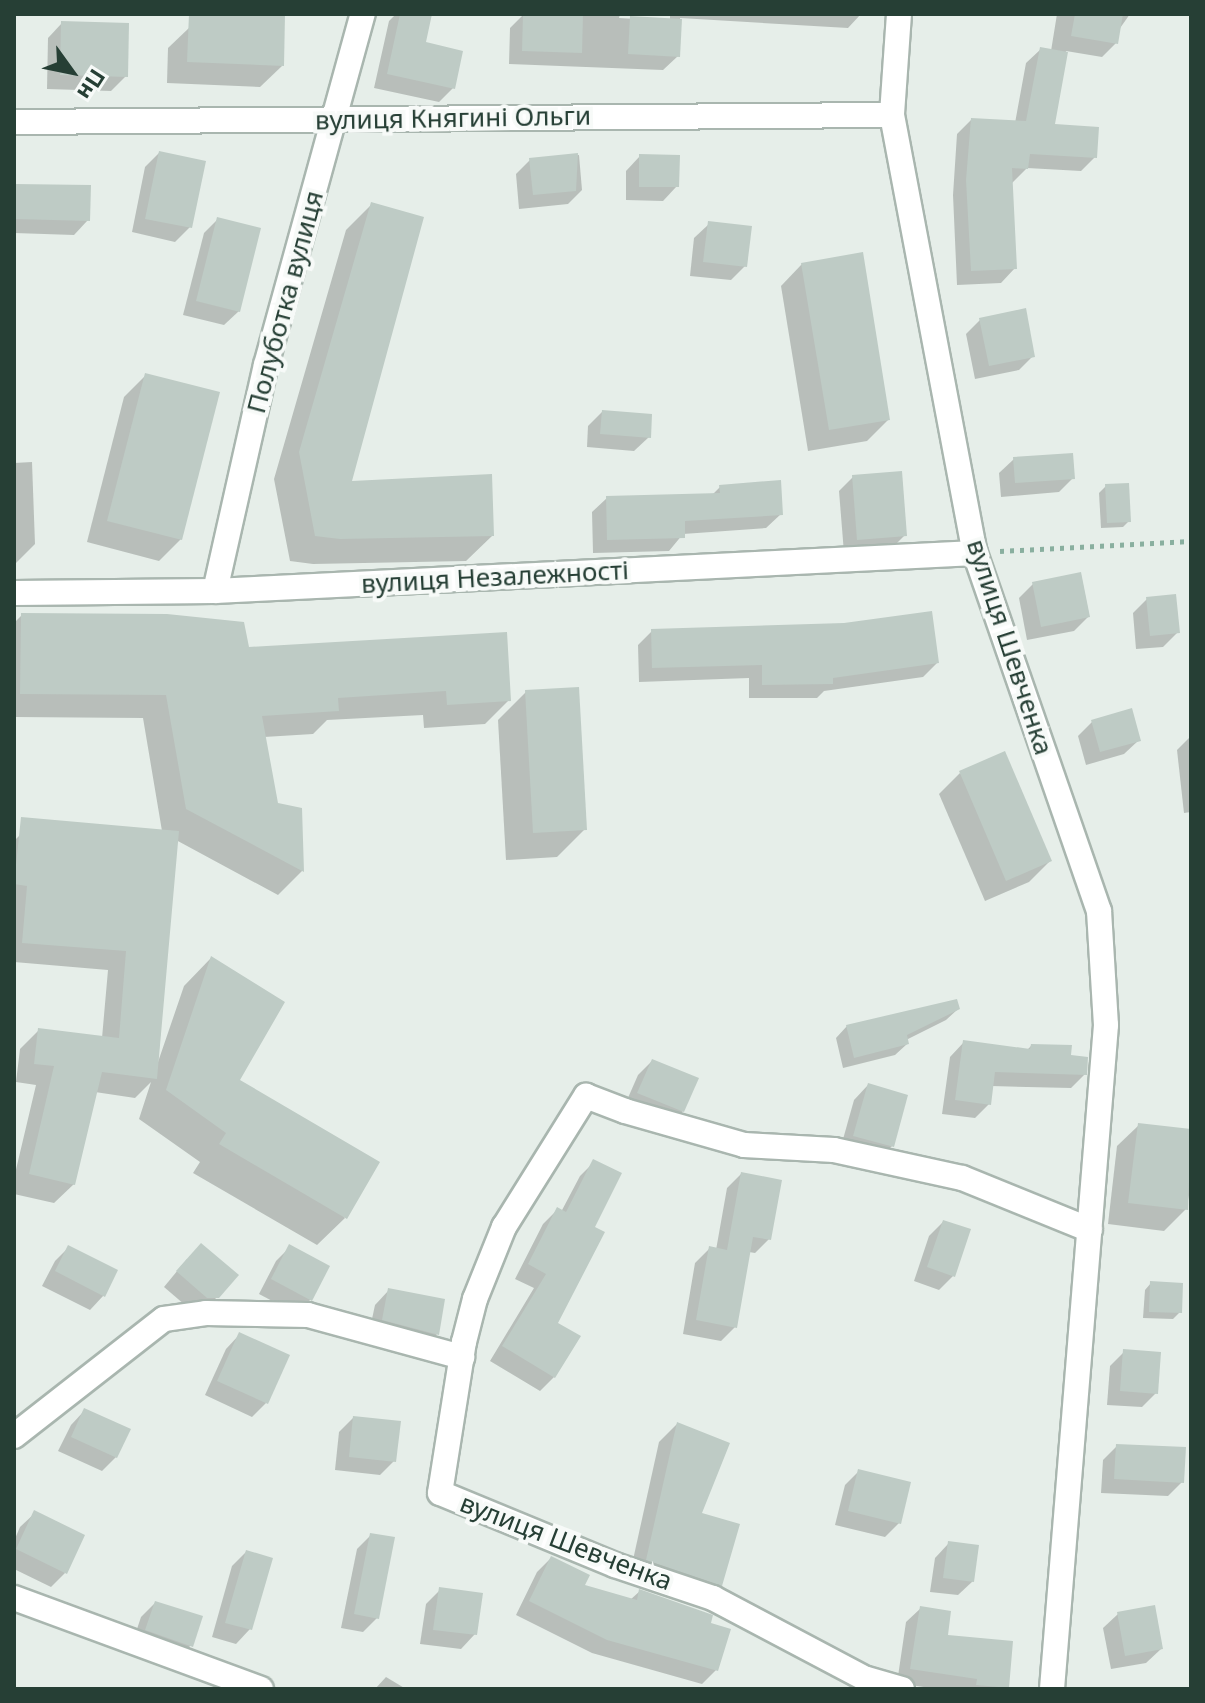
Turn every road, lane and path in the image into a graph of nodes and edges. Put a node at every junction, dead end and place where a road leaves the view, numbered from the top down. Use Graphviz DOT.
graph roads {
  1 [pos="363,14"];
  2 [pos="899,14"];
  3 [pos="892,115"];
  4 [pos="334,119"];
  5 [pos="14,122"];
  6 [pos="1191,541"];
  7 [pos="975,553"];
  8 [pos="215,591"];
  9 [pos="14,593"];
  10 [pos="1090,1230"];
  11 [pos="462,1357"];
  12 [pos="14,1436"];
  13 [pos="14,1598"];
  14 [pos="261,1689"];
  15 [pos="902,1689"];
  16 [pos="1052,1689"];
  1 -- 4 [label="street, Полуботка вулиця"];
  2 -- 3 [label="street, вулиця Шевченка"];
  3 -- 4 [label="street, вулиця Княгині Ольги"];
  3 -- 7 [label="street, вулиця Шевченка"];
  4 -- 5 [label="street, вулиця Княгині Ольги"];
  4 -- 8 [label="street, Полуботка вулиця"];
  6 -- 7 [label="path"];
  7 -- 8 [label="street, вулиця Незалежності"];
  7 -- 10 [label="street, вулиця Шевченка"];
  8 -- 9 [label="street, вулиця Незалежності"];
  10 -- 11 [label="street, вулиця Шевченка"];
  10 -- 16 [label="street, вулиця Шевченка"];
  11 -- 12 [label="street"];
  11 -- 15 [label="street, вулиця Шевченка"];
  13 -- 14 [label="street"];
}
